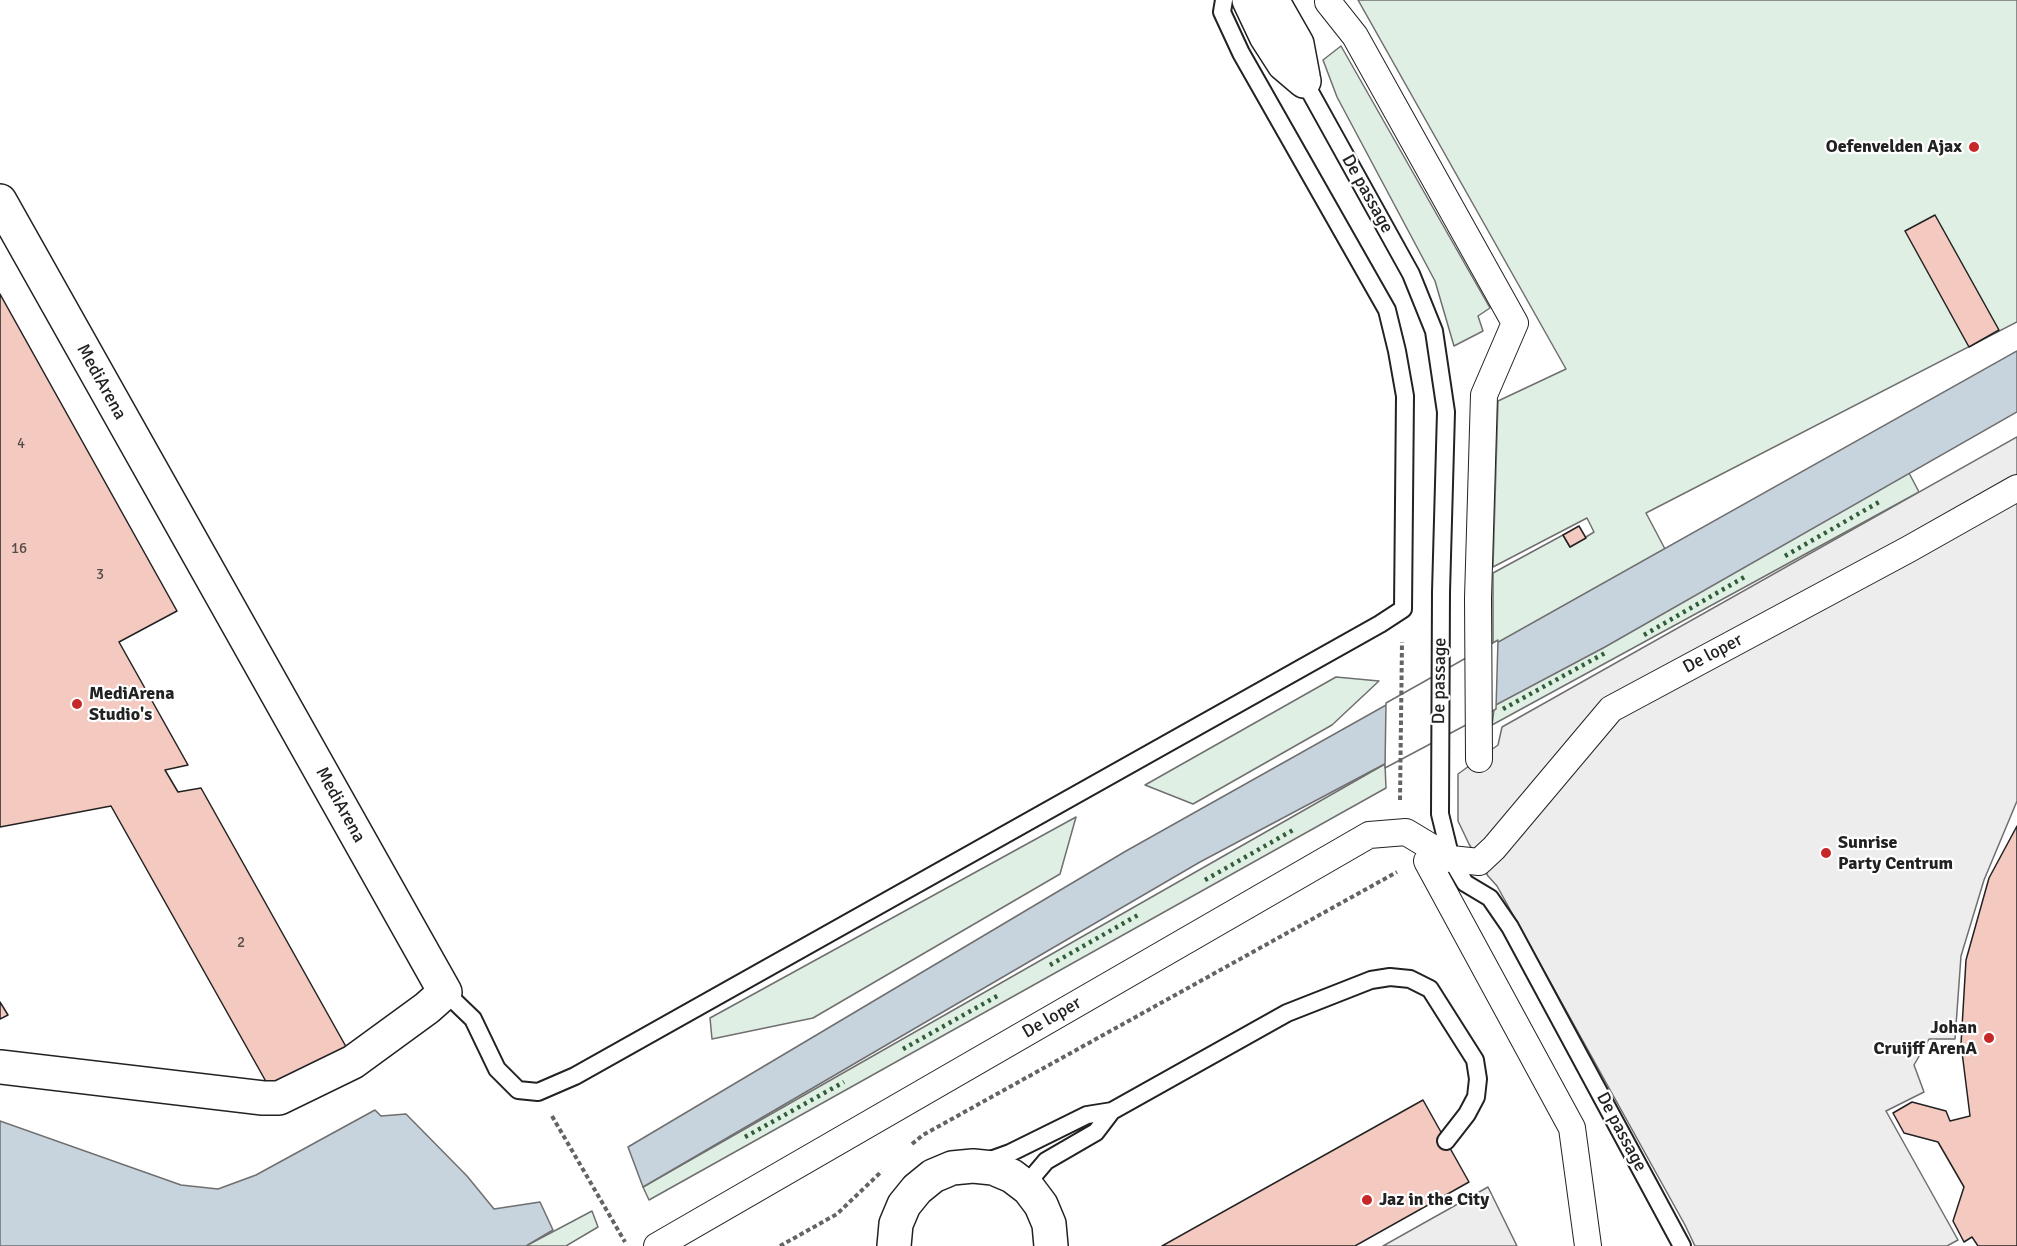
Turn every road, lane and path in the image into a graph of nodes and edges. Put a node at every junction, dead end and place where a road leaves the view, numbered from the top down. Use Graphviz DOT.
graph roads {
  1 [pos="1224,0"];
  2 [pos="1249,0"];
  3 [pos="1272,0"];
  4 [pos="1328,2"];
  5 [pos="1304,81"];
  6 [pos="0,201"];
  7 [pos="2017,488"];
  8 [pos="1402,640"];
  9 [pos="1479,748"];
  10 [pos="1400,794"];
  11 [pos="1439,860"];
  12 [pos="445,992"];
  13 [pos="0,1067"];
  14 [pos="538,1092"];
  15 [pos="1112,1111"];
  16 [pos="1446,1141"];
  17 [pos="906,1149"];
  18 [pos="889,1164"];
  19 [pos="973,1166"];
  20 [pos="1029,1189"];
  21 [pos="893,1245"];
  22 [pos="628,1246"];
  23 [pos="657,1246"];
  24 [pos="780,1246"];
  25 [pos="1051,1246"];
  26 [pos="1588,1246"];
  27 [pos="1682,1246"];
  1 -- 14 [label="lane"];
  2 -- 5 [label="street, De passage"];
  3 -- 5 [label="street, De passage"];
  4 -- 9 [label="street"];
  5 -- 11 [label="lane, De passage"];
  6 -- 12 [label="street, MediArena"];
  7 -- 11 [label="street, De loper"];
  8 -- 10 [label="path"];
  11 -- 17 [label="path"];
  11 -- 23 [label="street, De loper"];
  11 -- 26 [label="street, De passage"];
  11 -- 27 [label="lane, De passage"];
  12 -- 13 [label="street"];
  12 -- 14 [label="lane"];
  14 -- 22 [label="path"];
  15 -- 16 [label="lane"];
  15 -- 19 [label="lane"];
  15 -- 20 [label="lane"];
  18 -- 24 [label="path"];
  19 -- 20 [label="street"];
  19 -- 21 [label="street"];
  20 -- 25 [label="street"];
}
